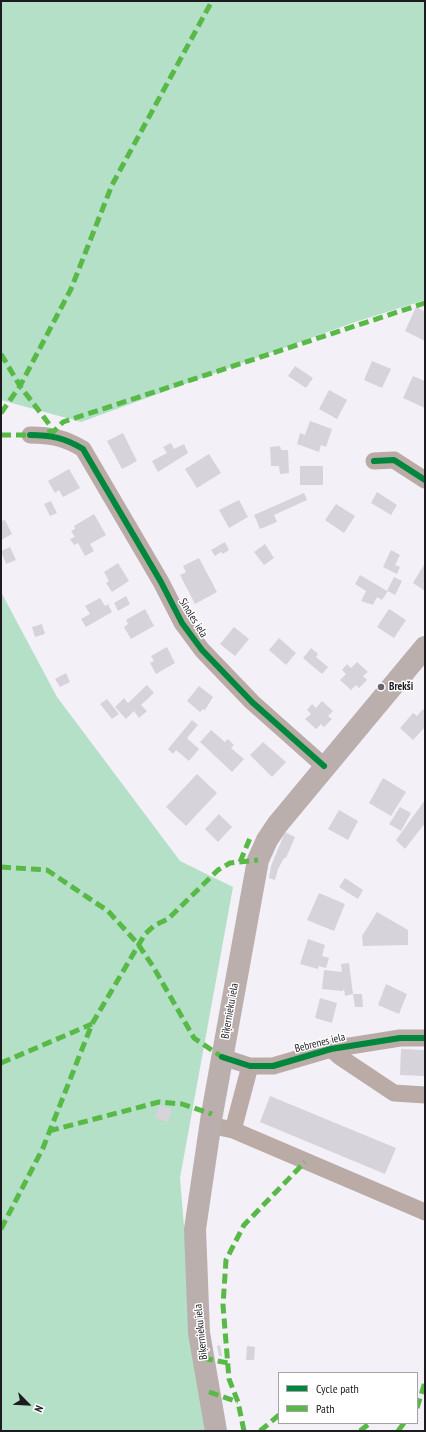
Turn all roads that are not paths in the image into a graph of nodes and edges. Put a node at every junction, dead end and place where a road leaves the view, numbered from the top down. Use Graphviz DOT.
graph roads {
  1 [pos="30,435"];
  2 [pos="374,461"];
  3 [pos="425,480"];
  4 [pos="425,647"];
  5 [pos="324,766"];
  6 [pos="425,1038"];
  7 [pos="331,1049"];
  8 [pos="222,1057"];
  9 [pos="250,1066"];
  10 [pos="425,1095"];
  11 [pos="210,1125"];
  12 [pos="233,1130"];
  13 [pos="425,1212"];
  14 [pos="216,1431"];
  1 -- 5 [label="street, Sinoles iela"];
  2 -- 3 [label="street"];
  4 -- 5 [label="main road, Biķernieku iela"];
  5 -- 8 [label="main road, Biķernieku iela"];
  6 -- 7 [label="street, Bebrenes iela"];
  7 -- 9 [label="street, Bebrenes iela"];
  7 -- 10 [label="street"];
  8 -- 9 [label="street, Bebrenes iela"];
  8 -- 11 [label="main road, Biķernieku iela"];
  9 -- 12 [label="street"];
  11 -- 12 [label="street"];
  11 -- 14 [label="main road, Biķernieku iela"];
  12 -- 13 [label="street"];
}
